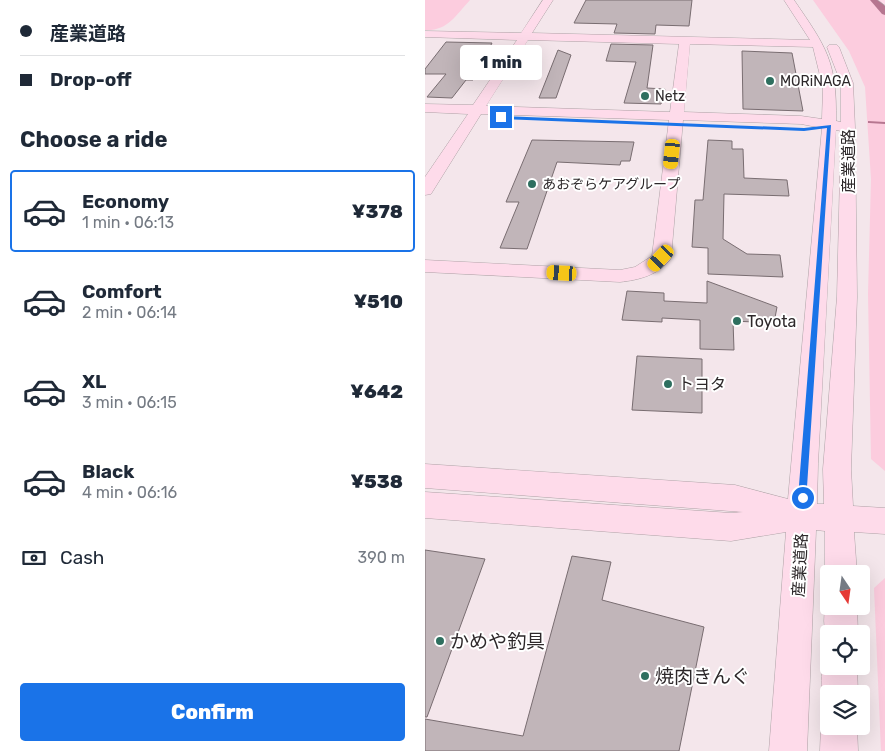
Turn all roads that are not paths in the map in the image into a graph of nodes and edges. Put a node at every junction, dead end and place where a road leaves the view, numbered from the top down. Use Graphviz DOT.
graph roads {
  1 [pos="548,0"];
  2 [pos="789,0"];
  3 [pos="801,0"];
  4 [pos="425,34"];
  5 [pos="524,37"];
  6 [pos="685,41"];
  7 [pos="817,44"];
  8 [pos="425,108"];
  9 [pos="475,113"];
  10 [pos="425,115"];
  11 [pos="676,120"];
  12 [pos="839,127"];
  13 [pos="425,190"];
  14 [pos="425,266"];
  15 [pos="425,476"];
  16 [pos="425,505"];
  17 [pos="802,516"];
  18 [pos="839,517"];
  19 [pos="885,520"];
  20 [pos="841,565"];
  21 [pos="839,735"];
  22 [pos="788,751"];
  23 [pos="839,751"];
  1 -- 5 [label="street"];
  2 -- 7 [label="street, 産業道路"];
  3 -- 12 [label="street, 産業道路"];
  4 -- 5 [label="street"];
  5 -- 6 [label="street"];
  5 -- 9 [label="street"];
  6 -- 7 [label="street"];
  6 -- 11 [label="street"];
  7 -- 12 [label="street, 産業道路"];
  8 -- 9 [label="street"];
  9 -- 10 [label="street"];
  9 -- 11 [label="street"];
  9 -- 13 [label="street"];
  11 -- 12 [label="street"];
  11 -- 14 [label="street"];
  12 -- 17 [label="street, 産業道路"];
  12 -- 18 [label="street, 産業道路"];
  15 -- 17 [label="street"];
  16 -- 17 [label="street"];
  17 -- 18 [label="street"];
  17 -- 22 [label="street, 産業道路"];
  18 -- 19 [label="street"];
  18 -- 20 [label="street, 産業道路"];
  21 -- 23 [label="street"];
}
